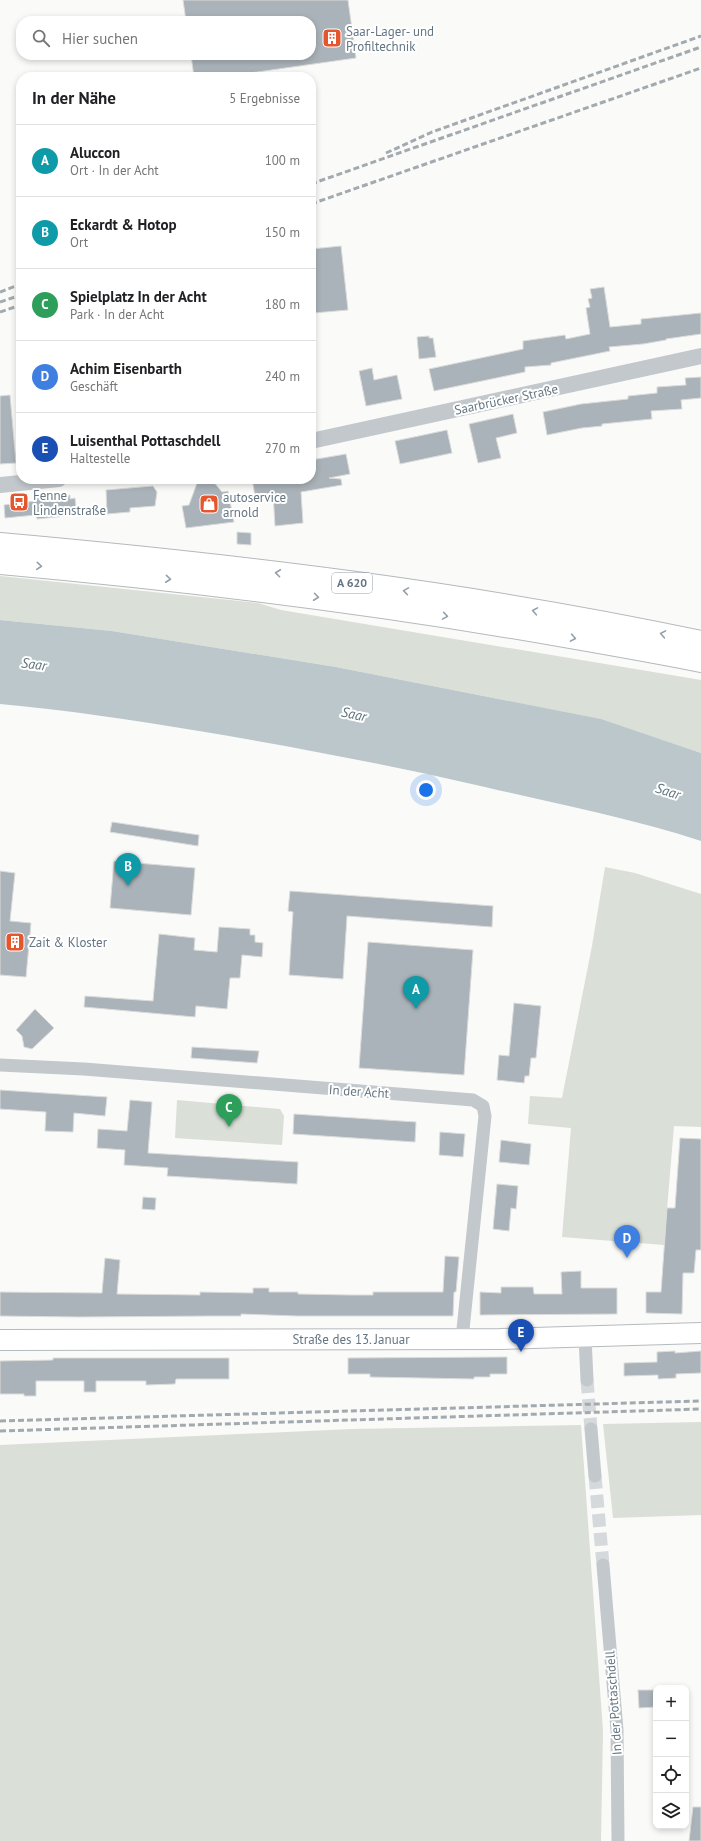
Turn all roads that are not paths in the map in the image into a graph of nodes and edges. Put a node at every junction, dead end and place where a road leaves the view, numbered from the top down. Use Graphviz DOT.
graph roads {
  1 [pos="701,356"];
  2 [pos="316,440"];
  3 [pos="16,483"];
  4 [pos="0,485"];
  5 [pos="0,544"];
  6 [pos="0,563"];
  7 [pos="701,642"];
  8 [pos="701,661"];
  9 [pos="0,1065"];
  10 [pos="701,1333"];
  11 [pos="585,1337"];
  12 [pos="462,1339"];
  13 [pos="0,1340"];
  14 [pos="587,1380"];
  15 [pos="591,1429"];
  16 [pos="595,1476"];
  17 [pos="603,1565"];
  18 [pos="618,1841"];
  1 -- 2 [label="street, Saarbrücker Straße"];
  3 -- 4 [label="street"];
  7 -- 5 [label="highway, A 620, one-way"];
  6 -- 8 [label="highway, A 620, one-way"];
  9 -- 12 [label="street, In der Acht"];
  10 -- 11 [label="main road, Straße des 13. Januar"];
  11 -- 12 [label="main road, Straße des 13. Januar"];
  11 -- 14 [label="street"];
  12 -- 13 [label="main road, Straße des 13. Januar"];
  15 -- 16 [label="street"];
  17 -- 18 [label="street, In der Pottaschdell"];
}
